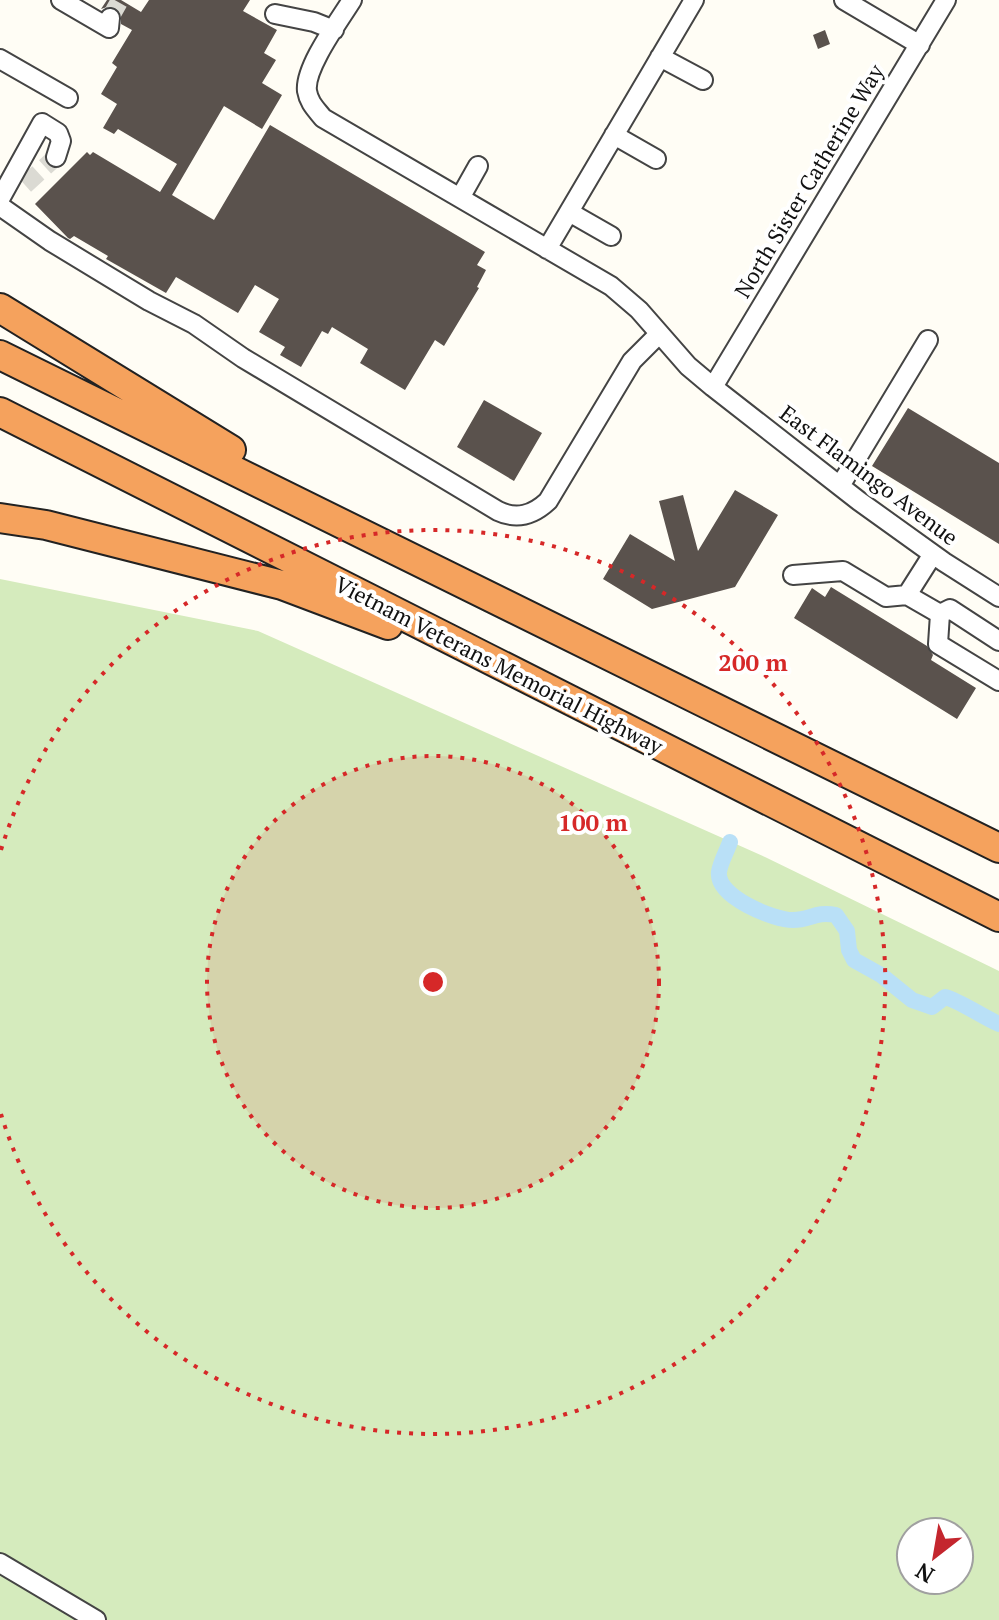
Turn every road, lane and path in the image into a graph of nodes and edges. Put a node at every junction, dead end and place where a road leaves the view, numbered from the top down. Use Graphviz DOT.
graph roads {
  1 [pos="61,0"];
  2 [pos="352,0"];
  3 [pos="694,0"];
  4 [pos="844,0"];
  5 [pos="946,0"];
  6 [pos="275,14"];
  7 [pos="110,18"];
  8 [pos="334,30"];
  9 [pos="920,45"];
  10 [pos="660,57"];
  11 [pos="0,59"];
  12 [pos="703,80"];
  13 [pos="68,98"];
  14 [pos="614,135"];
  15 [pos="56,157"];
  16 [pos="656,159"];
  17 [pos="478,166"];
  18 [pos="460,198"];
  19 [pos="0,199"];
  20 [pos="0,206"];
  21 [pos="569,212"];
  22 [pos="611,236"];
  23 [pos="547,249"];
  24 [pos="0,308"];
  25 [pos="659,334"];
  26 [pos="928,340"];
  27 [pos="0,355"];
  28 [pos="713,387"];
  29 [pos="0,412"];
  30 [pos="840,486"];
  31 [pos="0,518"];
  32 [pos="382,542"];
  33 [pos="933,554"];
  34 [pos="793,575"];
  35 [pos="907,595"];
  36 [pos="999,597"];
  37 [pos="940,614"];
  38 [pos="999,641"];
  39 [pos="490,661"];
  40 [pos="999,681"];
  41 [pos="999,848"];
  42 [pos="999,917"];
  43 [pos="0,1563"];
  44 [pos="96,1620"];
  1 -- 7 [label="street"];
  2 -- 8 [label="street"];
  3 -- 10 [label="street"];
  4 -- 9 [label="street"];
  5 -- 9 [label="street, North Sister Catherine Way"];
  6 -- 8 [label="street"];
  8 -- 18 [label="street, East Flamingo Avenue"];
  9 -- 28 [label="street, North Sister Catherine Way"];
  10 -- 12 [label="street"];
  10 -- 14 [label="street"];
  11 -- 13 [label="street"];
  14 -- 16 [label="street"];
  14 -- 21 [label="street"];
  15 -- 19 [label="street"];
  17 -- 18 [label="street"];
  18 -- 23 [label="street, East Flamingo Avenue"];
  20 -- 25 [label="street"];
  21 -- 22 [label="street"];
  21 -- 23 [label="street"];
  23 -- 25 [label="street, East Flamingo Avenue"];
  24 -- 32 [label="highway"];
  25 -- 28 [label="street, East Flamingo Avenue"];
  26 -- 30 [label="street"];
  27 -- 32 [label="highway"];
  28 -- 30 [label="street, East Flamingo Avenue"];
  29 -- 39 [label="highway, Vietnam Veterans Memorial Highway"];
  30 -- 33 [label="street, East Flamingo Avenue"];
  31 -- 39 [label="highway"];
  32 -- 41 [label="highway"];
  33 -- 35 [label="street"];
  33 -- 36 [label="street, East Flamingo Avenue"];
  34 -- 35 [label="street"];
  35 -- 37 [label="street"];
  37 -- 38 [label="street"];
  37 -- 40 [label="street"];
  39 -- 42 [label="highway, Vietnam Veterans Memorial Highway"];
  43 -- 44 [label="street"];
}
